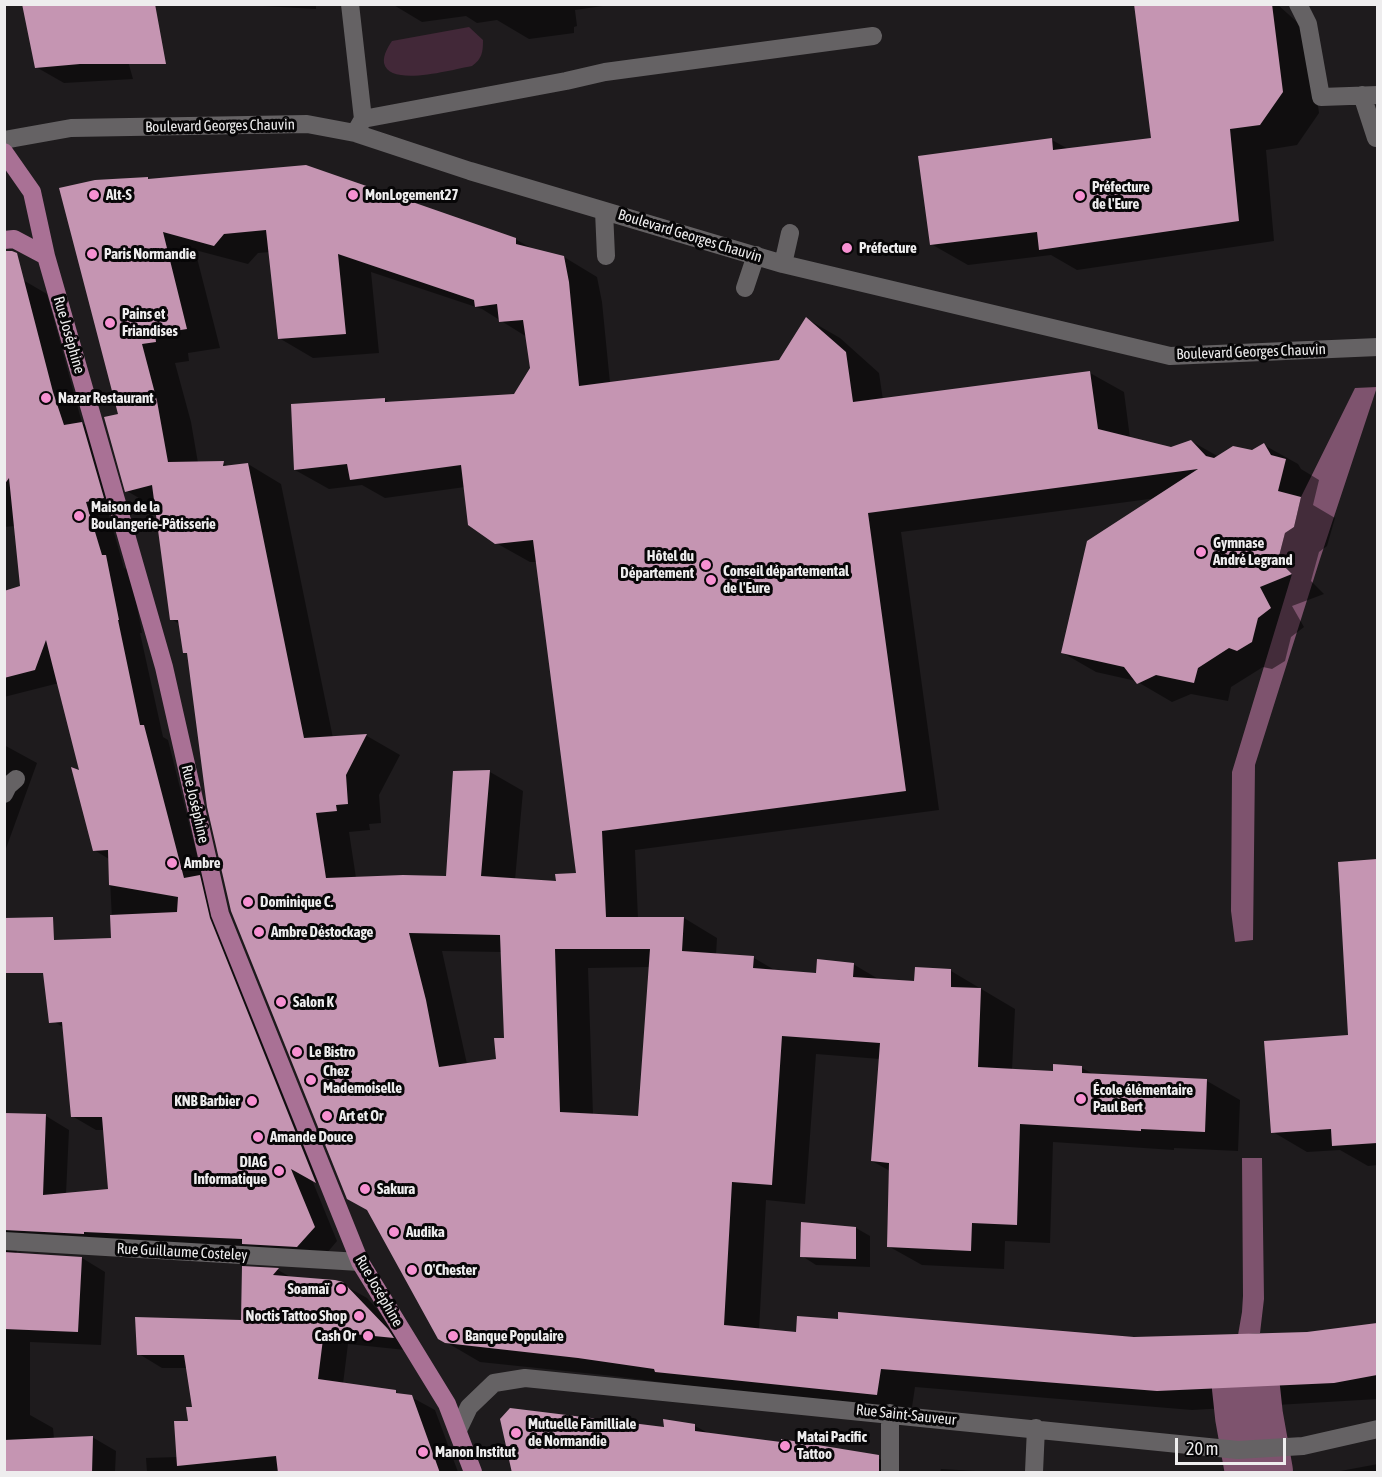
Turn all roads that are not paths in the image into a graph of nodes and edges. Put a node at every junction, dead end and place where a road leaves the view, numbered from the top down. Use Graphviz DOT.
graph roads {
  1 [pos="350,4"];
  2 [pos="1298,4"];
  3 [pos="873,36"];
  4 [pos="1370,95"];
  5 [pos="359,126"];
  6 [pos="1376,138"];
  7 [pos="4,140"];
  8 [pos="4,153"];
  9 [pos="604,211"];
  10 [pos="790,233"];
  11 [pos="4,240"];
  12 [pos="756,255"];
  13 [pos="46,256"];
  14 [pos="606,256"];
  15 [pos="783,264"];
  16 [pos="745,288"];
  17 [pos="1377,347"];
  18 [pos="16,779"];
  19 [pos="4,794"];
  20 [pos="4,1241"];
  21 [pos="360,1262"];
  22 [pos="890,1413"];
  23 [pos="1036,1428"];
  24 [pos="1377,1429"];
  25 [pos="458,1430"];
  26 [pos="473,1473"];
  27 [pos="890,1473"];
  28 [pos="1034,1473"];
  1 -- 5 [label="street"];
  2 -- 4 [label="street"];
  3 -- 5 [label="street"];
  4 -- 6 [label="street"];
  5 -- 7 [label="street, Boulevard Georges Chauvin"];
  5 -- 9 [label="street, Boulevard Georges Chauvin"];
  8 -- 13 [label="main road, Rue Joséphine"];
  9 -- 12 [label="street, Boulevard Georges Chauvin"];
  9 -- 14 [label="street"];
  10 -- 15 [label="street"];
  11 -- 13 [label="main road"];
  12 -- 15 [label="street, Boulevard Georges Chauvin"];
  12 -- 16 [label="street"];
  13 -- 21 [label="main road, Rue Joséphine"];
  15 -- 17 [label="street, Boulevard Georges Chauvin"];
  18 -- 19 [label="street"];
  20 -- 21 [label="street, Rue Guillaume Costeley"];
  21 -- 25 [label="main road, Rue Joséphine"];
  22 -- 23 [label="street, Rue Saint-Sauveur"];
  22 -- 25 [label="street, Rue Saint-Sauveur"];
  22 -- 27 [label="street"];
  23 -- 24 [label="street, Rue Saint-Sauveur"];
  23 -- 28 [label="street"];
  25 -- 26 [label="main road, Rue Joséphine"];
}
